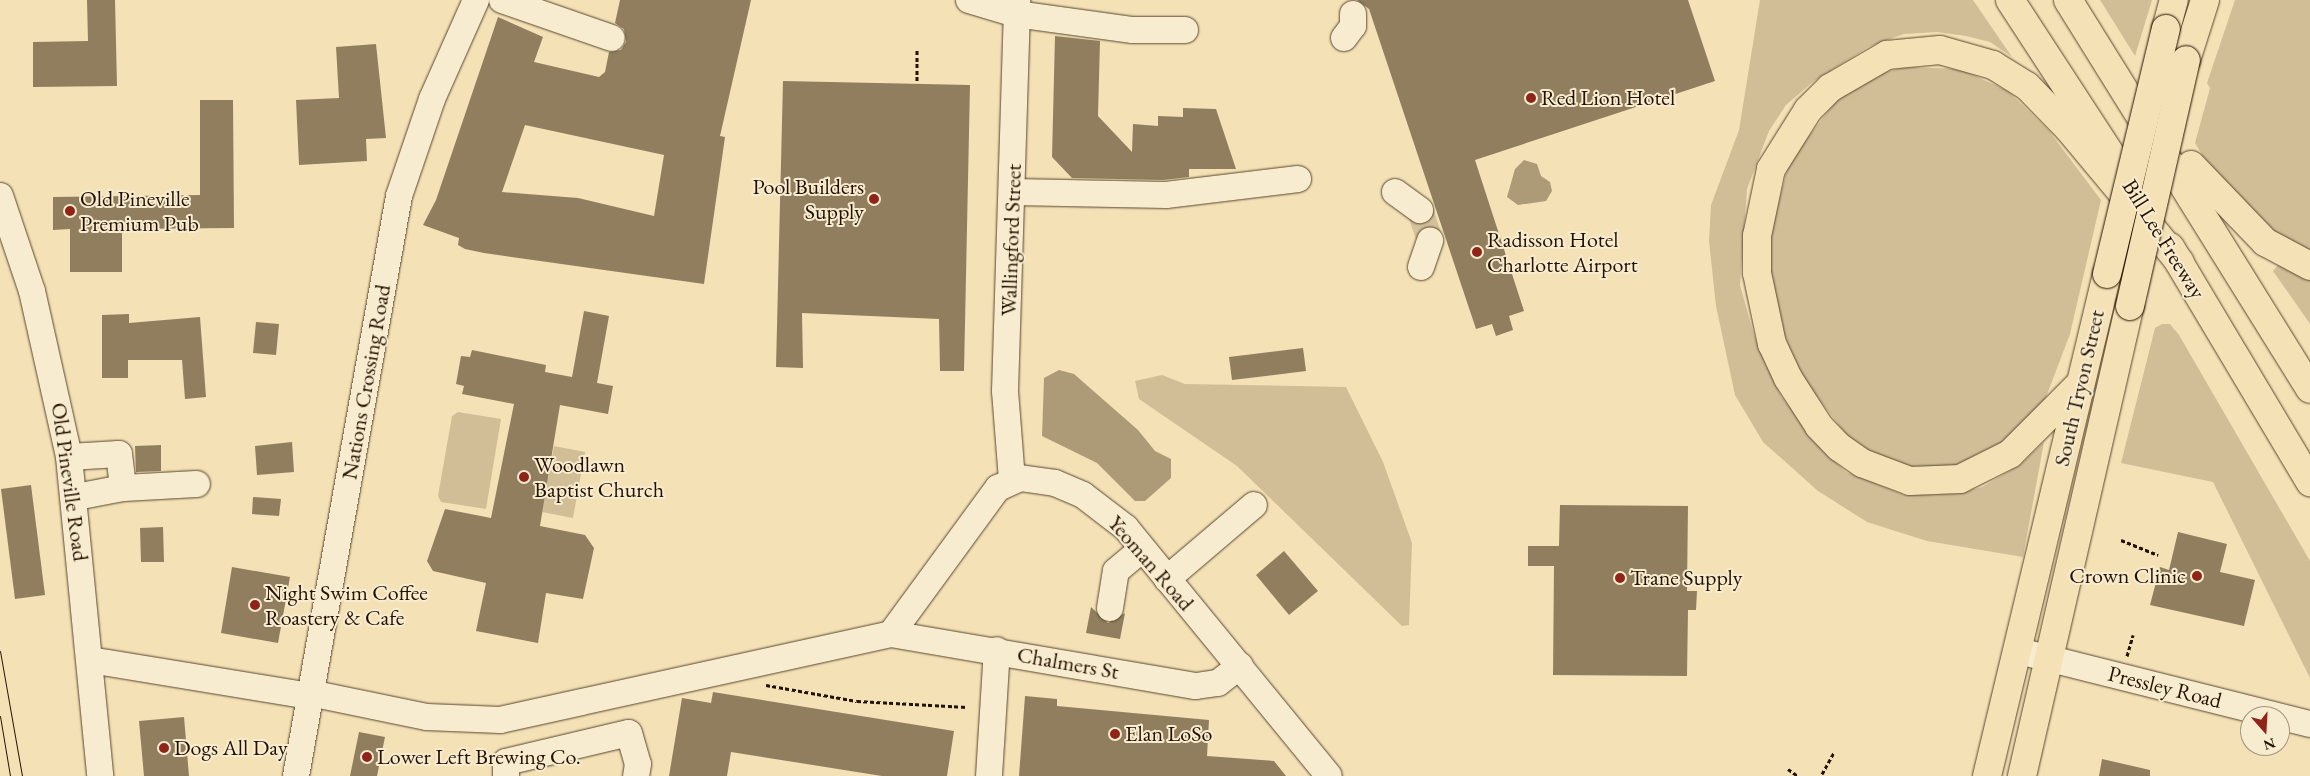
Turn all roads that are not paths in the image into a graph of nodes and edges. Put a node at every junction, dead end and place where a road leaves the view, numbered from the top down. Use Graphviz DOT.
graph roads {
  1 [pos="476,0"];
  2 [pos="502,0"];
  3 [pos="969,0"];
  4 [pos="2010,0"];
  5 [pos="2068,0"];
  6 [pos="2174,0"];
  7 [pos="2205,0"];
  8 [pos="1017,7"];
  9 [pos="1185,30"];
  10 [pos="612,38"];
  11 [pos="2117,74"];
  12 [pos="1298,179"];
  13 [pos="1013,192"];
  14 [pos="1395,192"];
  15 [pos="0,196"];
  16 [pos="1420,210"];
  17 [pos="5,227"];
  18 [pos="1430,241"];
  19 [pos="2180,262"];
  20 [pos="2310,266"];
  21 [pos="1421,267"];
  22 [pos="2078,386"];
  23 [pos="2310,389"];
  24 [pos="69,457"];
  25 [pos="1012,480"];
  26 [pos="2310,482"];
  27 [pos="197,484"];
  28 [pos="123,488"];
  29 [pos="76,497"];
  30 [pos="1254,505"];
  31 [pos="1142,549"];
  32 [pos="1167,579"];
  33 [pos="1110,608"];
  34 [pos="891,634"];
  35 [pos="997,650"];
  36 [pos="2019,651"];
  37 [pos="2052,659"];
  38 [pos="90,660"];
  39 [pos="1240,666"];
  40 [pos="310,694"];
  41 [pos="1998,722"];
  42 [pos="2310,724"];
  43 [pos="100,776"];
  44 [pos="296,776"];
  45 [pos="506,776"];
  46 [pos="636,776"];
  47 [pos="989,776"];
  48 [pos="1329,776"];
  49 [pos="1967,776"];
  50 [pos="1987,776"];
  51 [pos="2022,776"];
  1 -- 40 [label="street, Nations Crossing Road"];
  2 -- 10 [label="street"];
  3 -- 8 [label="street"];
  4 -- 19 [label="main road, Bill Lee Freeway"];
  5 -- 11 [label="main road"];
  6 -- 22 [label="main road, South Tryon Street, bridge"];
  7 -- 37 [label="main road, South Tryon Street, bridge"];
  8 -- 9 [label="street"];
  8 -- 13 [label="street, Wallingford Street"];
  11 -- 20 [label="main road"];
  11 -- 23 [label="main road"];
  12 -- 13 [label="street"];
  13 -- 25 [label="street, Wallingford Street"];
  14 -- 16 [label="street"];
  15 -- 17 [label="street, Old Pineville Road"];
  17 -- 24 [label="street, Old Pineville Road"];
  18 -- 21 [label="street"];
  19 -- 22 [label="main road"];
  19 -- 26 [label="main road, Bill Lee Freeway"];
  22 -- 36 [label="main road, South Tryon Street"];
  24 -- 28 [label="street"];
  24 -- 29 [label="street, Old Pineville Road"];
  25 -- 31 [label="street, Yeoman Road"];
  25 -- 34 [label="street"];
  27 -- 28 [label="street"];
  28 -- 29 [label="street"];
  29 -- 38 [label="street, Old Pineville Road"];
  30 -- 32 [label="street"];
  31 -- 32 [label="street, Yeoman Road"];
  31 -- 33 [label="street"];
  32 -- 39 [label="street, Yeoman Road"];
  34 -- 35 [label="street, Chalmers St"];
  34 -- 40 [label="street"];
  35 -- 39 [label="street, Chalmers St"];
  35 -- 47 [label="street"];
  36 -- 37 [label="street, Pressley Road"];
  36 -- 41 [label="main road, South Tryon Street"];
  37 -- 42 [label="street, Pressley Road"];
  37 -- 51 [label="main road, South Tryon Street"];
  38 -- 40 [label="street"];
  38 -- 43 [label="street, Old Pineville Road"];
  39 -- 48 [label="street, Yeoman Road"];
  40 -- 44 [label="street, Nations Crossing Road"];
  41 -- 49 [label="main road"];
  41 -- 50 [label="main road, South Tryon Street"];
  45 -- 46 [label="street"];
}
